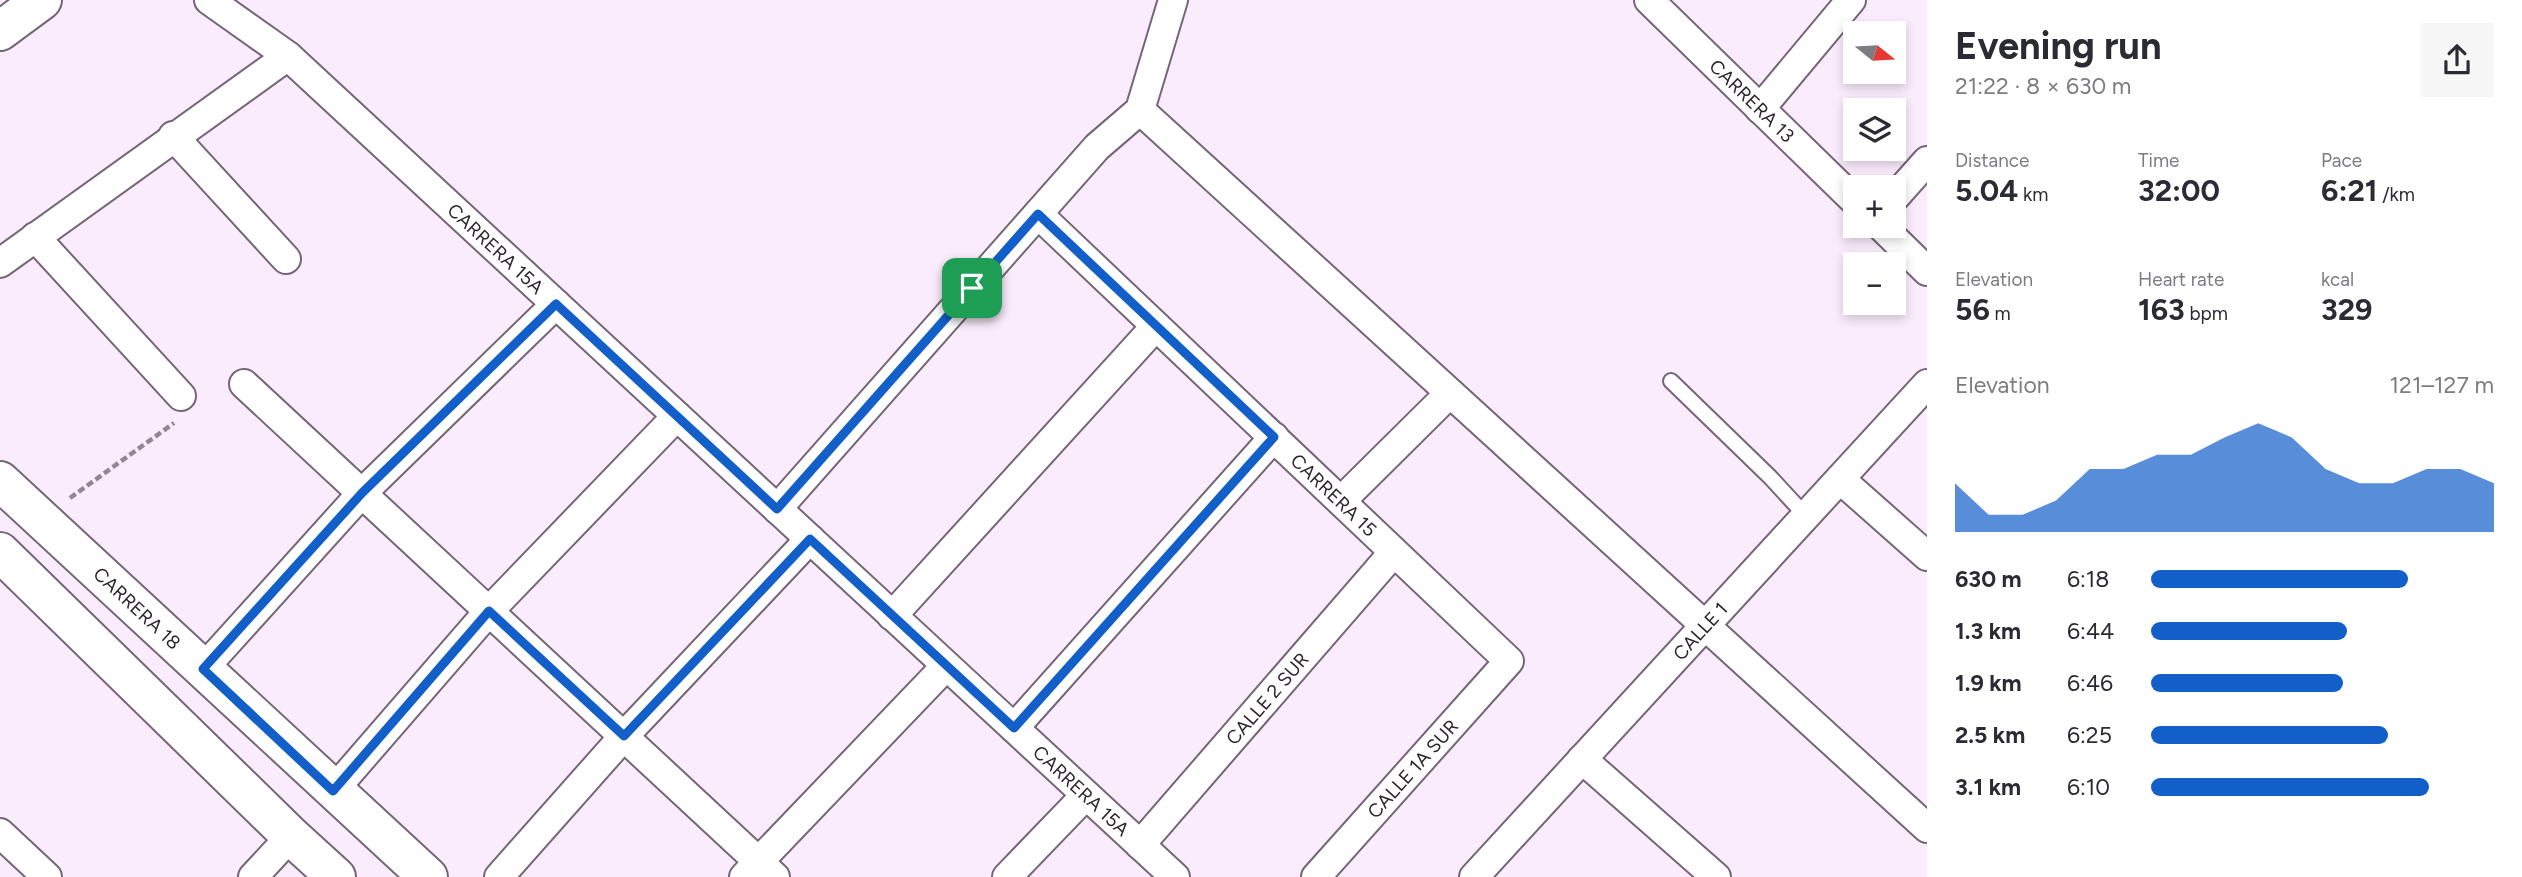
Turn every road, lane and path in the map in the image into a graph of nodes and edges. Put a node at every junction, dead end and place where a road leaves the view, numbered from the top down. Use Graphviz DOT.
graph roads {
  1 [pos="42,0"];
  2 [pos="209,0"];
  3 [pos="1173,0"];
  4 [pos="1649,0"];
  5 [pos="1851,0"];
  6 [pos="2,28"];
  7 [pos="288,56"];
  8 [pos="1760,108"];
  9 [pos="1140,110"];
  10 [pos="173,136"];
  11 [pos="1927,161"];
  12 [pos="1906,185"];
  13 [pos="1843,189"];
  14 [pos="1038,214"];
  15 [pos="35,237"];
  16 [pos="1893,238"];
  17 [pos="286,259"];
  18 [pos="0,263"];
  19 [pos="1927,271"];
  20 [pos="556,304"];
  21 [pos="1156,326"];
  22 [pos="1671,381"];
  23 [pos="244,384"];
  24 [pos="1927,384"];
  25 [pos="1450,393"];
  26 [pos="181,396"];
  27 [pos="677,416"];
  28 [pos="1274,437"];
  29 [pos="1840,479"];
  30 [pos="0,481"];
  31 [pos="362,493"];
  32 [pos="1341,501"];
  33 [pos="777,509"];
  34 [pos="1806,516"];
  35 [pos="40,518"];
  36 [pos="810,539"];
  37 [pos="0,552"];
  38 [pos="1394,552"];
  39 [pos="1927,556"];
  40 [pos="489,611"];
  41 [pos="892,616"];
  42 [pos="1705,625"];
  43 [pos="1509,661"];
  44 [pos="946,666"];
  45 [pos="203,669"];
  46 [pos="1014,728"];
  47 [pos="624,736"];
  48 [pos="1582,759"];
  49 [pos="333,791"];
  50 [pos="1086,795"];
  51 [pos="1927,828"];
  52 [pos="0,833"];
  53 [pos="291,836"];
  54 [pos="1140,845"];
  55 [pos="759,872"];
  56 [pos="47,877"];
  57 [pos="253,877"];
  58 [pos="336,877"];
  59 [pos="428,877"];
  60 [pos="499,877"];
  61 [pos="1007,877"];
  62 [pos="1175,877"];
  63 [pos="1316,877"];
  64 [pos="1474,877"];
  65 [pos="1716,877"];
  1 -- 6 [label="street"];
  2 -- 7 [label="street, CARRERA 15A"];
  3 -- 9 [label="street"];
  4 -- 8 [label="street, CARRERA 13"];
  5 -- 8 [label="street"];
  7 -- 10 [label="street"];
  7 -- 20 [label="street, CARRERA 15A"];
  8 -- 13 [label="street, CARRERA 13"];
  9 -- 14 [label="street"];
  9 -- 25 [label="street"];
  10 -- 15 [label="street"];
  10 -- 17 [label="street"];
  11 -- 12 [label="street"];
  14 -- 21 [label="street, CARRERA 15"];
  14 -- 33 [label="street"];
  15 -- 18 [label="street"];
  15 -- 26 [label="street"];
  16 -- 19 [label="street"];
  20 -- 27 [label="street, CARRERA 15A"];
  20 -- 31 [label="street"];
  21 -- 28 [label="street, CARRERA 15"];
  21 -- 41 [label="street"];
  22 -- 34 [label="lane"];
  23 -- 31 [label="street"];
  24 -- 29 [label="street, CALLE 1"];
  25 -- 32 [label="street"];
  25 -- 42 [label="street"];
  26 -- 35 [label="path"];
  27 -- 33 [label="street, CARRERA 15A"];
  27 -- 40 [label="street"];
  28 -- 32 [label="street, CARRERA 15"];
  28 -- 46 [label="street"];
  29 -- 34 [label="street, CALLE 1"];
  29 -- 39 [label="street"];
  30 -- 35 [label="street, CARRERA 18"];
  31 -- 40 [label="street"];
  31 -- 45 [label="street"];
  32 -- 38 [label="street, CARRERA 15"];
  33 -- 36 [label="street, CARRERA 15A"];
  34 -- 42 [label="street, CALLE 1"];
  35 -- 45 [label="street, CARRERA 18"];
  36 -- 41 [label="street, CARRERA 15A"];
  36 -- 47 [label="street"];
  37 -- 53 [label="street"];
  38 -- 43 [label="street, CARRERA 15"];
  38 -- 54 [label="street, CALLE 2 SUR"];
  40 -- 47 [label="street"];
  40 -- 49 [label="street"];
  41 -- 44 [label="street, CARRERA 15A"];
  42 -- 48 [label="street, CALLE 1"];
  42 -- 51 [label="street"];
  43 -- 63 [label="street, CALLE 1A SUR"];
  44 -- 46 [label="street, CARRERA 15A"];
  44 -- 55 [label="street"];
  45 -- 49 [label="street, CARRERA 18"];
  46 -- 50 [label="street, CARRERA 15A"];
  47 -- 55 [label="street"];
  47 -- 60 [label="street"];
  48 -- 64 [label="street, CALLE 1"];
  48 -- 65 [label="street"];
  49 -- 59 [label="street, CARRERA 18"];
  50 -- 54 [label="street, CARRERA 15A"];
  50 -- 61 [label="street"];
  52 -- 56 [label="street"];
  53 -- 57 [label="street"];
  53 -- 58 [label="street"];
  54 -- 62 [label="street, CARRERA 15A"];
}
